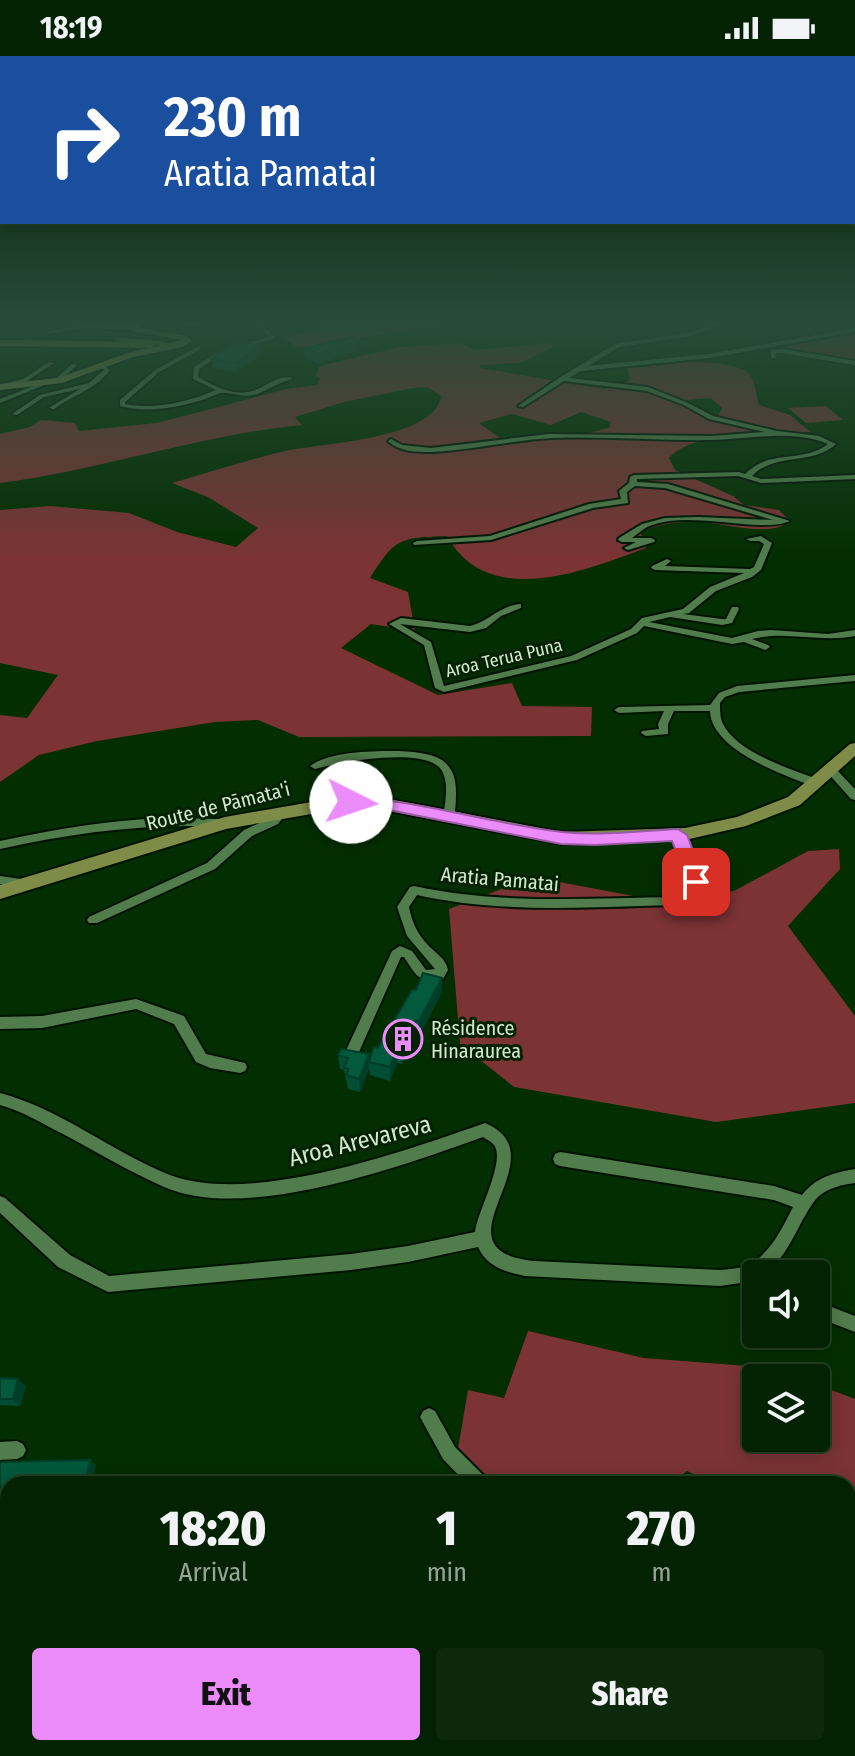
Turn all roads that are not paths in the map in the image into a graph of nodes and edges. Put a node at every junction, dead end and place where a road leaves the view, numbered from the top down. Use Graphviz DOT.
graph roads {
  1 [pos="37,399"];
  2 [pos="66,399"];
  3 [pos="124,399"];
  4 [pos="188,399"];
  5 [pos="531,399"];
  6 [pos="673,399"];
  7 [pos="521,406"];
  8 [pos="52,408"];
  9 [pos="15,414"];
  10 [pos="777,433"];
  11 [pos="391,441"];
  12 [pos="748,475"];
  13 [pos="855,477"];
  14 [pos="633,484"];
  15 [pos="750,539"];
  16 [pos="417,543"];
  17 [pos="628,548"];
  18 [pos="667,561"];
  19 [pos="749,573"];
  20 [pos="518,606"];
  21 [pos="735,609"];
  22 [pos="667,616"];
  23 [pos="642,623"];
  24 [pos="855,633"];
  25 [pos="747,639"];
  26 [pos="765,647"];
  27 [pos="855,672"];
  28 [pos="855,678"];
  29 [pos="816,682"];
  30 [pos="670,708"];
  31 [pos="714,708"];
  32 [pos="619,710"];
  33 [pos="646,733"];
  34 [pos="855,748"];
  35 [pos="315,766"];
  36 [pos="830,769"];
  37 [pos="816,783"];
  38 [pos="850,785"];
  39 [pos="855,796"];
  40 [pos="282,812"];
  41 [pos="449,818"];
  42 [pos="222,823"];
  43 [pos="678,835"];
  44 [pos="0,845"];
  45 [pos="0,882"];
  46 [pos="26,883"];
  47 [pos="0,892"];
  48 [pos="93,920"];
  49 [pos="0,1023"];
  50 [pos="350,1057"];
  51 [pos="240,1067"];
  52 [pos="0,1099"];
  53 [pos="560,1159"];
  54 [pos="855,1176"];
  55 [pos="0,1203"];
  56 [pos="804,1203"];
  57 [pos="482,1238"];
  58 [pos="770,1260"];
  59 [pos="742,1277"];
  60 [pos="830,1314"];
  61 [pos="855,1324"];
  62 [pos="429,1417"];
  63 [pos="472,1476"];
  1 -- 9 [label="street"];
  2 -- 8 [label="street"];
  3 -- 4 [label="street"];
  5 -- 7 [label="street"];
  6 -- 10 [label="street"];
  10 -- 11 [label="street"];
  10 -- 12 [label="street"];
  12 -- 13 [label="street"];
  12 -- 14 [label="street"];
  14 -- 16 [label="street"];
  14 -- 17 [label="street"];
  15 -- 19 [label="street"];
  18 -- 19 [label="street"];
  19 -- 22 [label="street, Aroa Terua Puna"];
  20 -- 23 [label="street, Aroa Terua Puna"];
  21 -- 22 [label="street, Aroa Terua Puna"];
  22 -- 23 [label="street, Aroa Terua Puna"];
  23 -- 25 [label="street"];
  24 -- 25 [label="street"];
  25 -- 26 [label="street"];
  27 -- 29 [label="street"];
  28 -- 29 [label="street"];
  29 -- 31 [label="street"];
  30 -- 31 [label="street"];
  30 -- 32 [label="street"];
  30 -- 33 [label="street"];
  31 -- 37 [label="street"];
  34 -- 36 [label="main road, Route de Pāmata'i"];
  35 -- 41 [label="street"];
  36 -- 37 [label="main road, Route de Pāmata'i"];
  36 -- 38 [label="street"];
  37 -- 43 [label="main road, Route de Pāmata'i"];
  38 -- 39 [label="street"];
  40 -- 41 [label="main road, Route de Pāmata'i"];
  40 -- 42 [label="main road, Route de Pāmata'i"];
  40 -- 48 [label="street"];
  41 -- 43 [label="main road, Route de Pāmata'i"];
  42 -- 44 [label="street"];
  42 -- 46 [label="main road, Route de Pāmata'i"];
  43 -- 50 [label="street, Aratia Pamatai"];
  45 -- 46 [label="street"];
  46 -- 47 [label="main road, Route de Pāmata'i"];
  49 -- 51 [label="street"];
  52 -- 57 [label="street, Aroa Arevareva"];
  53 -- 56 [label="street"];
  54 -- 56 [label="street"];
  55 -- 57 [label="street"];
  56 -- 58 [label="street"];
  57 -- 59 [label="street"];
  60 -- 61 [label="street"];
  62 -- 63 [label="street"];
}
